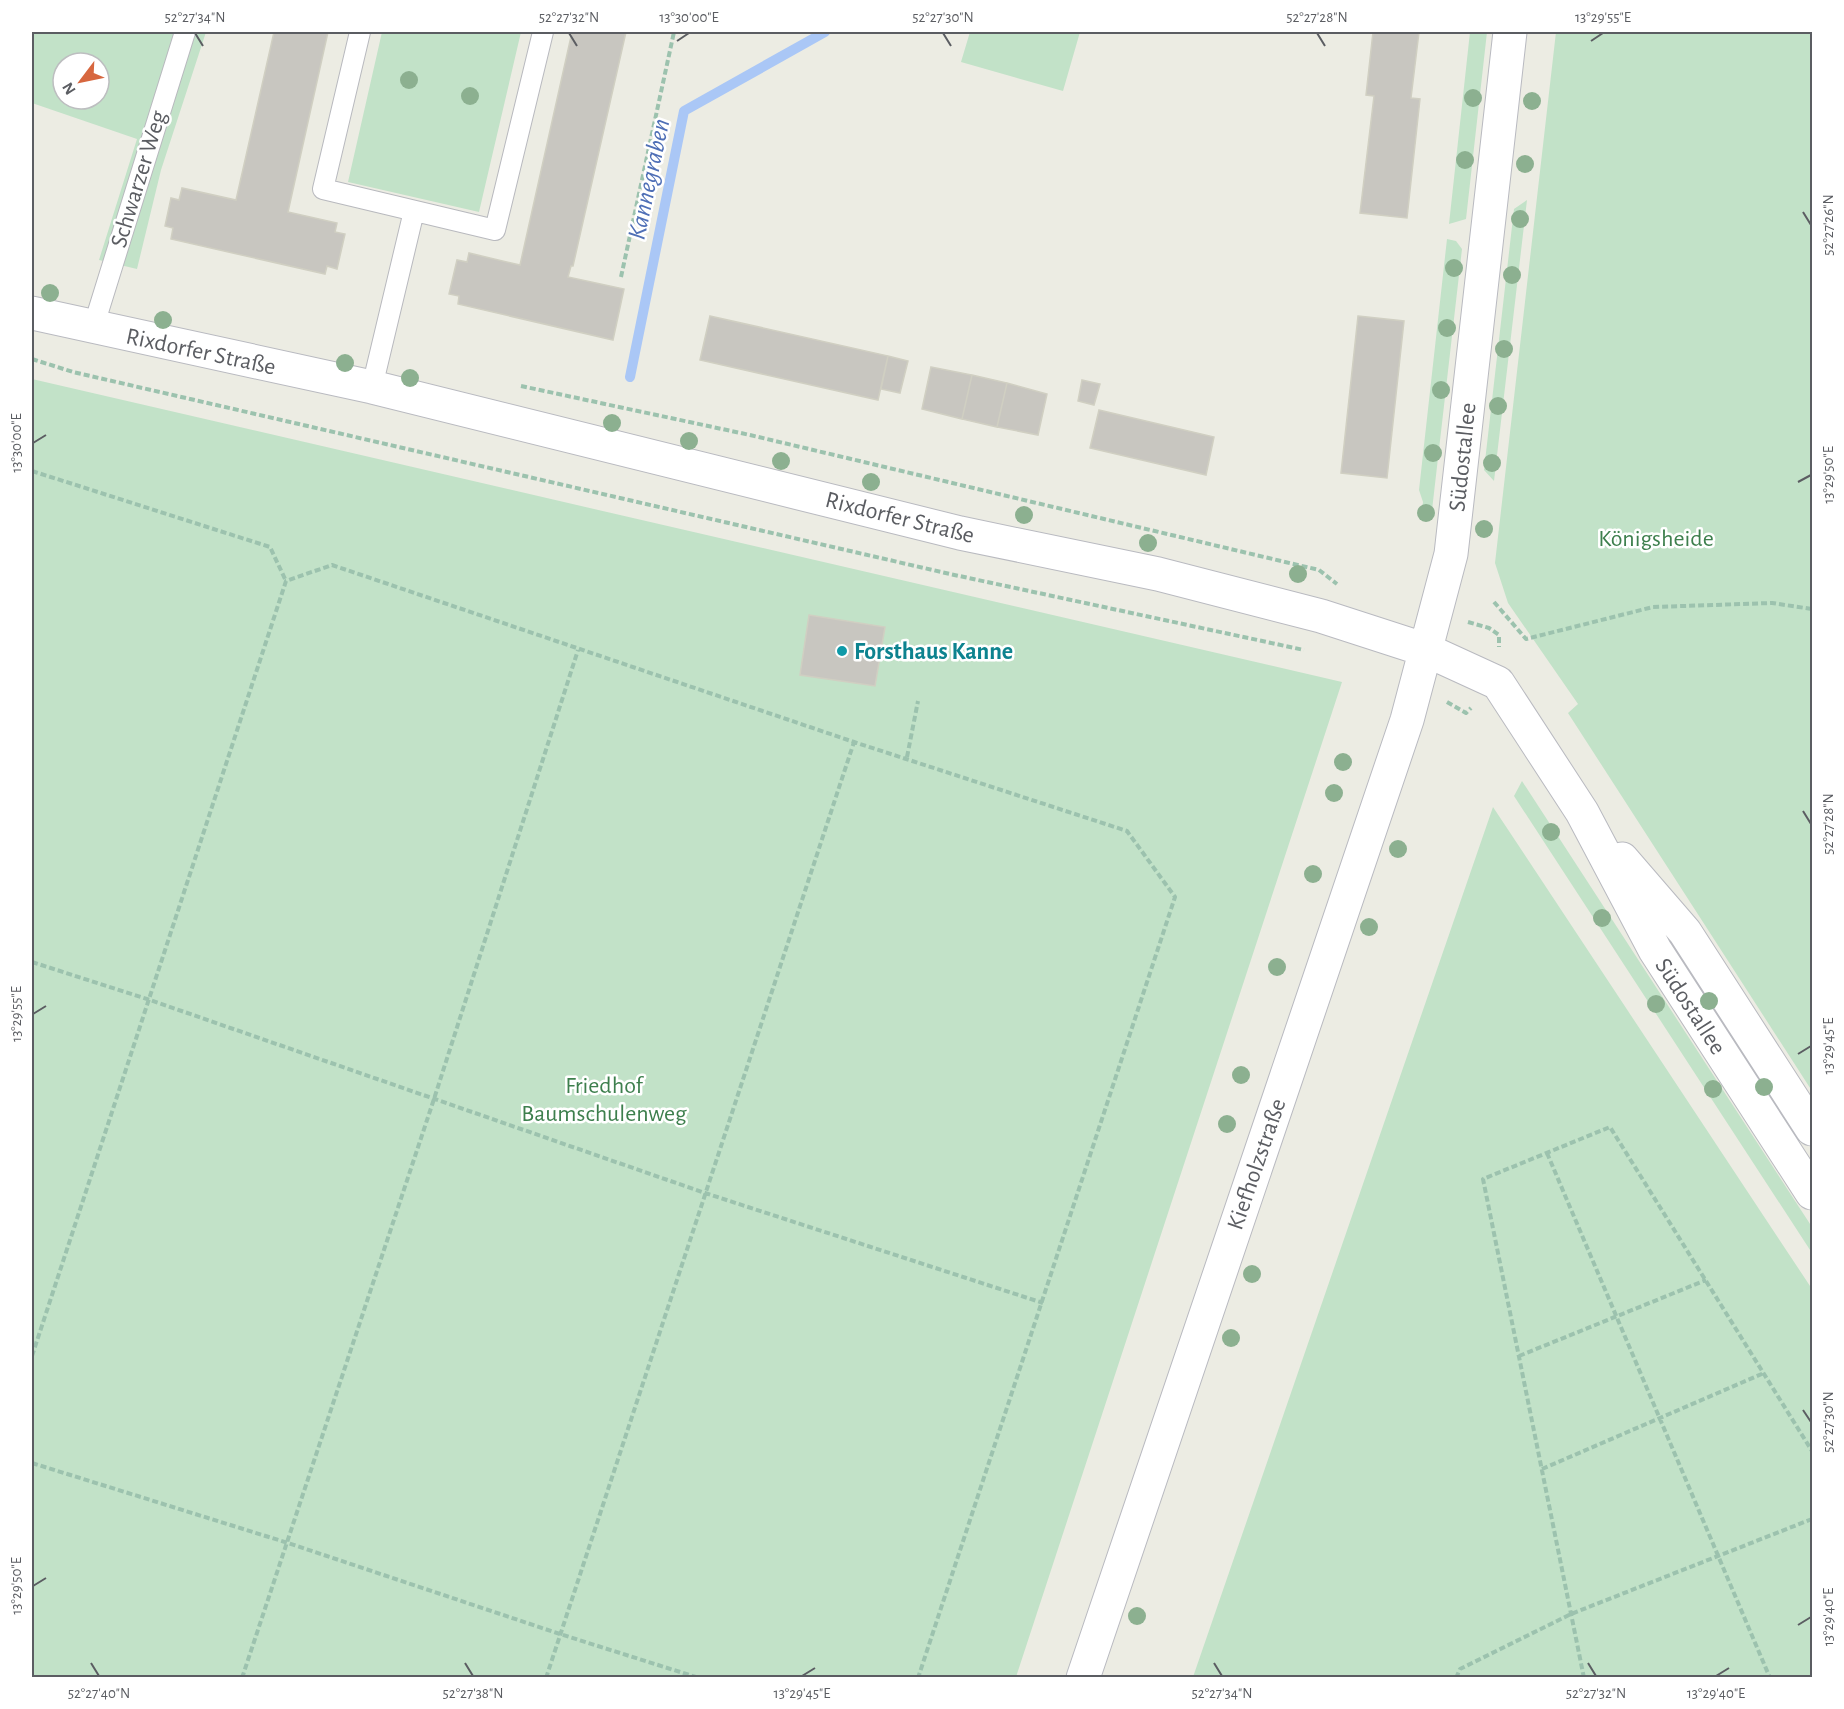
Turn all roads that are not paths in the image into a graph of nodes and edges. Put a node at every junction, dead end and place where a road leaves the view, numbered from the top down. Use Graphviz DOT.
graph roads {
  1 [pos="185,32"];
  2 [pos="360,32"];
  3 [pos="543,32"];
  4 [pos="1510,32"];
  5 [pos="414,211"];
  6 [pos="32,313"];
  7 [pos="93,328"];
  8 [pos="372,387"];
  9 [pos="1426,650"];
  10 [pos="1582,812"];
  11 [pos="1812,1129"];
  12 [pos="1812,1193"];
  13 [pos="1083,1677"];
  1 -- 7 [label="lane, Schwarzer Weg"];
  2 -- 5 [label="lane"];
  3 -- 5 [label="lane"];
  4 -- 9 [label="main road, Südostallee"];
  5 -- 8 [label="lane"];
  6 -- 7 [label="main road, Rixdorfer Straße"];
  7 -- 8 [label="main road, Rixdorfer Straße"];
  8 -- 9 [label="main road, Rixdorfer Straße"];
  9 -- 10 [label="main road, Südostallee"];
  9 -- 13 [label="main road, Kiefholzstraße"];
  10 -- 11 [label="main road, Südostallee"];
  10 -- 12 [label="main road, Südostallee"];
}
